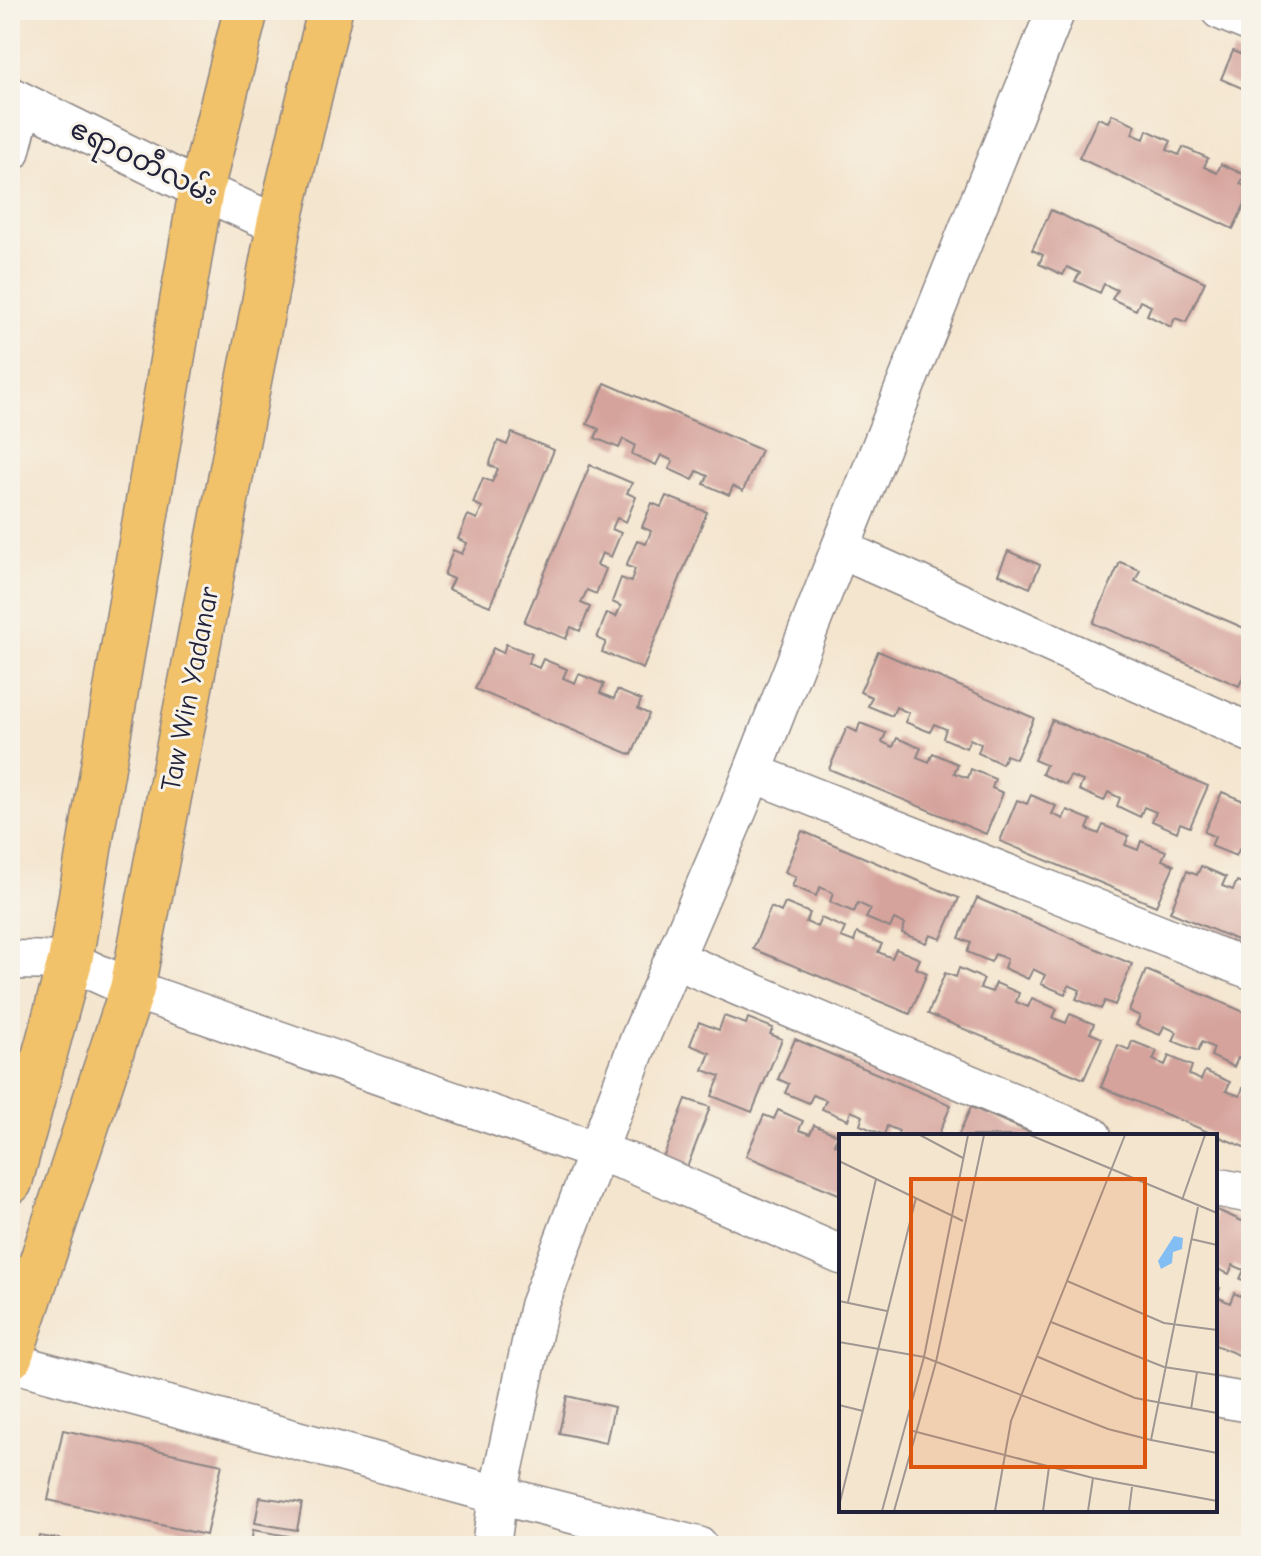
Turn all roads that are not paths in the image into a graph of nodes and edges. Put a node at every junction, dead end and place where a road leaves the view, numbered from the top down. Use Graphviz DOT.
graph roads {
  1 [pos="246,10"];
  2 [pos="330,10"];
  3 [pos="1056,10"];
  4 [pos="1220,10"];
  5 [pos="1251,23"];
  6 [pos="16,100"];
  7 [pos="10,153"];
  8 [pos="201,190"];
  9 [pos="279,225"];
  10 [pos="840,549"];
  11 [pos="1251,733"];
  12 [pos="753,773"];
  13 [pos="674,959"];
  14 [pos="10,960"];
  15 [pos="70,961"];
  16 [pos="1251,970"];
  17 [pos="132,989"];
  18 [pos="1087,1134"];
  19 [pos="596,1151"];
  20 [pos="10,1182"];
  21 [pos="1217,1187"];
  22 [pos="1251,1194"];
  23 [pos="839,1254"];
  24 [pos="10,1359"];
  25 [pos="1217,1397"];
  26 [pos="1251,1403"];
  27 [pos="498,1495"];
  28 [pos="491,1546"];
  29 [pos="698,1546"];
  1 -- 8 [label="main road"];
  2 -- 9 [label="main road, Taw Win Yadanar"];
  3 -- 10 [label="street"];
  4 -- 5 [label="street"];
  6 -- 7 [label="street"];
  6 -- 8 [label="street, ဧရာဝတီလမ်း"];
  8 -- 9 [label="street, ဧရာဝတီလမ်း"];
  8 -- 15 [label="main road"];
  9 -- 17 [label="main road, Taw Win Yadanar"];
  10 -- 11 [label="street"];
  10 -- 12 [label="street"];
  12 -- 13 [label="street"];
  12 -- 16 [label="street"];
  13 -- 18 [label="street"];
  13 -- 19 [label="street"];
  14 -- 15 [label="street"];
  15 -- 17 [label="street"];
  15 -- 20 [label="main road"];
  17 -- 19 [label="street"];
  17 -- 24 [label="main road, Taw Win Yadanar"];
  19 -- 23 [label="street"];
  19 -- 27 [label="street"];
  21 -- 22 [label="street"];
  24 -- 27 [label="street"];
  25 -- 26 [label="street"];
  27 -- 28 [label="street"];
  27 -- 29 [label="street"];
}
